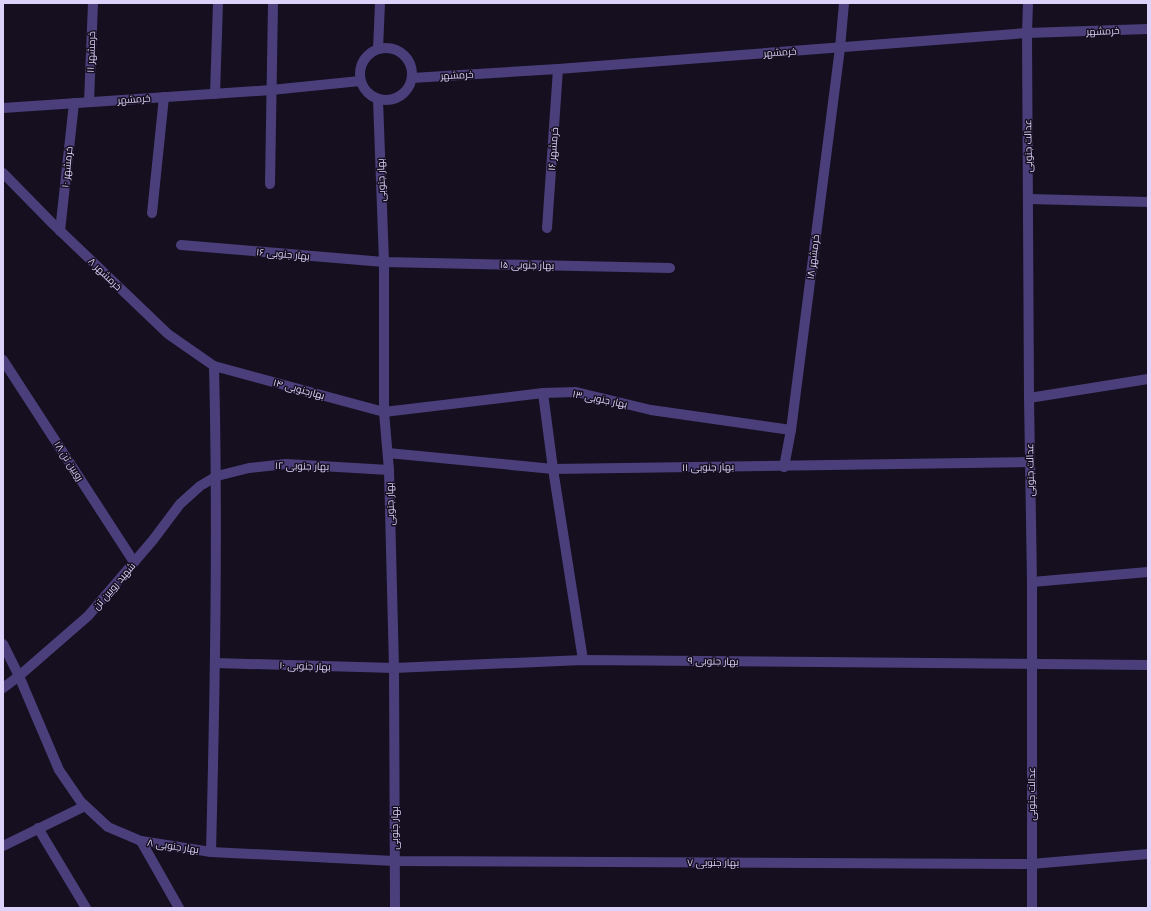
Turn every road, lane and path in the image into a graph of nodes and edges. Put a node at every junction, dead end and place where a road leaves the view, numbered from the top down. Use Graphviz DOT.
graph roads {
  1 [pos="94,3"];
  2 [pos="218,3"];
  3 [pos="273,3"];
  4 [pos="380,3"];
  5 [pos="844,3"];
  6 [pos="1028,3"];
  7 [pos="1148,29"];
  8 [pos="1026,33"];
  9 [pos="840,48"];
  10 [pos="378,49"];
  11 [pos="558,69"];
  12 [pos="412,78"];
  13 [pos="360,81"];
  14 [pos="271,90"];
  15 [pos="214,94"];
  16 [pos="164,97"];
  17 [pos="378,100"];
  18 [pos="89,102"];
  19 [pos="74,103"];
  20 [pos="3,108"];
  21 [pos="3,173"];
  22 [pos="270,184"];
  23 [pos="1028,199"];
  24 [pos="1148,202"];
  25 [pos="152,213"];
  26 [pos="547,228"];
  27 [pos="60,231"];
  28 [pos="181,245"];
  29 [pos="384,262"];
  30 [pos="670,268"];
  31 [pos="3,360"];
  32 [pos="214,366"];
  33 [pos="1148,379"];
  34 [pos="543,393"];
  35 [pos="1029,398"];
  36 [pos="384,412"];
  37 [pos="791,430"];
  38 [pos="388,453"];
  39 [pos="1030,462"];
  40 [pos="784,466"];
  41 [pos="553,469"];
  42 [pos="389,470"];
  43 [pos="217,476"];
  44 [pos="134,562"];
  45 [pos="1148,572"];
  46 [pos="1032,582"];
  47 [pos="3,644"];
  48 [pos="583,660"];
  49 [pos="215,663"];
  50 [pos="1031,664"];
  51 [pos="1148,665"];
  52 [pos="394,668"];
  53 [pos="19,676"];
  54 [pos="3,688"];
  55 [pos="85,806"];
  56 [pos="38,828"];
  57 [pos="141,841"];
  58 [pos="3,846"];
  59 [pos="211,852"];
  60 [pos="1148,854"];
  61 [pos="394,861"];
  62 [pos="1031,864"];
  63 [pos="86,908"];
  64 [pos="179,908"];
  65 [pos="395,908"];
  66 [pos="1032,908"];
  1 -- 18 [label="street, خرمشهر ۱۱"];
  2 -- 15 [label="street"];
  3 -- 14 [label="street"];
  4 -- 10 [label="street"];
  5 -- 9 [label="street, خرمشهر ۱۸"];
  6 -- 8 [label="street, عدالت جنوبی"];
  7 -- 8 [label="street, خرمشهر"];
  8 -- 9 [label="street, خرمشهر"];
  8 -- 23 [label="street, عدالت جنوبی"];
  9 -- 11 [label="street, خرمشهر"];
  9 -- 37 [label="street, خرمشهر ۱۸"];
  10 -- 12 [label="street"];
  10 -- 13 [label="street"];
  11 -- 12 [label="street, خرمشهر"];
  11 -- 26 [label="street, خرمشهر ۱۶"];
  12 -- 17 [label="street"];
  13 -- 14 [label="street, خرمشهر"];
  13 -- 17 [label="street"];
  14 -- 15 [label="street, خرمشهر"];
  14 -- 22 [label="street"];
  15 -- 16 [label="street, خرمشهر"];
  16 -- 18 [label="street, خرمشهر"];
  16 -- 25 [label="street"];
  17 -- 29 [label="street, بهار جنوبی"];
  18 -- 19 [label="street, خرمشهر"];
  19 -- 20 [label="street, خرمشهر"];
  19 -- 27 [label="street, خرمشهر ۱۰"];
  21 -- 27 [label="street, خرمشهر ۸"];
  23 -- 24 [label="street"];
  23 -- 35 [label="street, عدالت جنوبی"];
  27 -- 32 [label="street, خرمشهر ۸"];
  28 -- 29 [label="street, بهار جنوبی ۱۶"];
  29 -- 30 [label="street, بهار جنوبی ۱۵"];
  29 -- 36 [label="street, بهار جنوبی"];
  31 -- 44 [label="street, رویین تن ۱۸"];
  32 -- 36 [label="street, بهارجنوبی ۱۴"];
  32 -- 43 [label="street"];
  33 -- 35 [label="street"];
  34 -- 36 [label="street, بهار جنوبی ۱۳"];
  34 -- 37 [label="street, بهار جنوبی ۱۳"];
  34 -- 41 [label="street"];
  35 -- 39 [label="street, عدالت جنوبی"];
  36 -- 38 [label="street, بهار جنوبی"];
  37 -- 40 [label="street, خرمشهر ۱۸"];
  38 -- 41 [label="street, بهار جنوبی ۱۱"];
  38 -- 42 [label="street, بهار جنوبی"];
  39 -- 40 [label="street, بهار جنوبی ۱۱"];
  39 -- 46 [label="street, عدالت جنوبی"];
  40 -- 41 [label="street, بهار جنوبی ۱۱"];
  41 -- 48 [label="street"];
  42 -- 43 [label="street, بهار جنوبی ۱۲"];
  42 -- 52 [label="street, بهار جنوبی"];
  43 -- 44 [label="street, شهید رویین تن"];
  43 -- 49 [label="street"];
  44 -- 53 [label="street, شهید رویین تن"];
  45 -- 46 [label="street"];
  46 -- 50 [label="street, عدالت جنوبی"];
  47 -- 53 [label="street, بهار جنوبی ۸"];
  48 -- 50 [label="street, بهار جنوبی ۹"];
  48 -- 52 [label="street, بهار جنوبی ۹"];
  49 -- 52 [label="street, بهار جنوبی ۱۰"];
  49 -- 59 [label="street"];
  50 -- 51 [label="street, بهار جنوبی ۹"];
  50 -- 62 [label="street, عدالت جنوبی"];
  52 -- 61 [label="street, بهار جنوبی"];
  53 -- 54 [label="street, شهید رویین تن"];
  53 -- 55 [label="street, بهار جنوبی ۸"];
  55 -- 56 [label="street"];
  55 -- 57 [label="street, بهار جنوبی ۸"];
  56 -- 58 [label="street"];
  56 -- 63 [label="street"];
  57 -- 59 [label="street, بهار جنوبی ۸"];
  57 -- 64 [label="street"];
  59 -- 61 [label="street, بهار جنوبی ۸"];
  60 -- 62 [label="street, بهار جنوبی ۷"];
  61 -- 62 [label="street, بهار جنوبی ۷"];
  61 -- 65 [label="street, بهار جنوبی"];
  62 -- 66 [label="street, عدالت جنوبی"];
}
